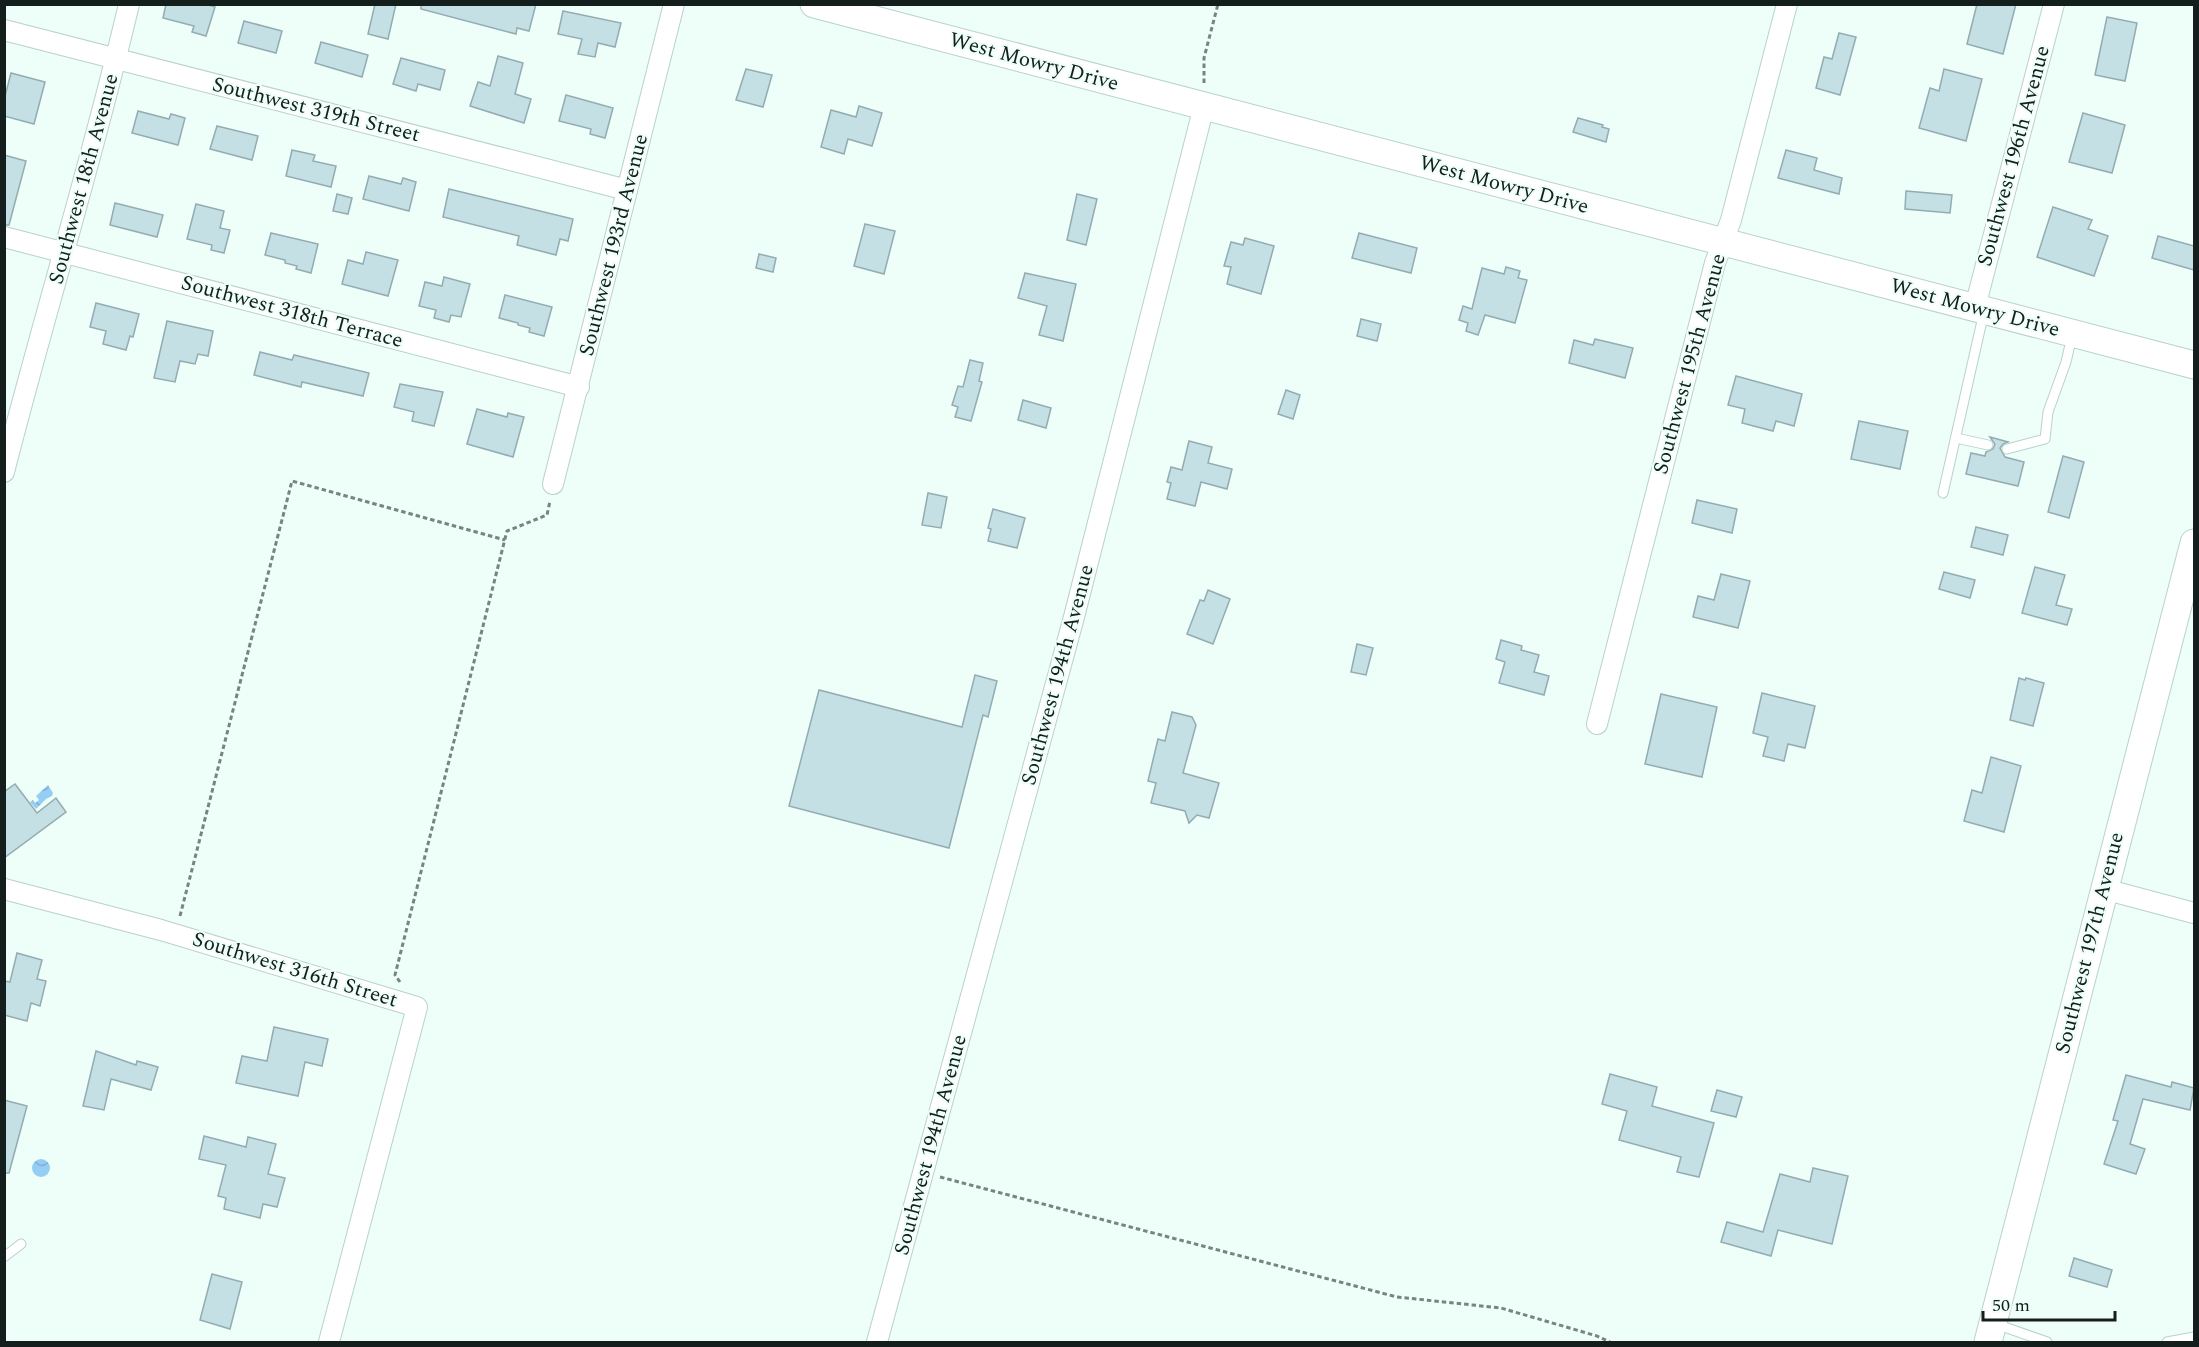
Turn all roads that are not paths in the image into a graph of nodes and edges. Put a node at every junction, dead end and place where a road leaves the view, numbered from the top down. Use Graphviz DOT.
graph roads {
  1 [pos="129,4"];
  2 [pos="674,4"];
  3 [pos="814,4"];
  4 [pos="1787,4"];
  5 [pos="2054,4"];
  6 [pos="4,30"];
  7 [pos="116,58"];
  8 [pos="1204,106"];
  9 [pos="627,190"];
  10 [pos="4,237"];
  11 [pos="1723,242"];
  12 [pos="65,252"];
  13 [pos="1980,308"];
  14 [pos="2073,334"];
  15 [pos="2194,365"];
  16 [pos="579,387"];
  17 [pos="1956,438"];
  18 [pos="1988,445"];
  19 [pos="2007,449"];
  20 [pos="6,459"];
  21 [pos="553,484"];
  22 [pos="1943,493"];
  23 [pos="2194,543"];
  24 [pos="1597,724"];
  25 [pos="4,889"];
  26 [pos="2104,889"];
  27 [pos="2194,913"];
  28 [pos="21,1245"];
  29 [pos="4,1257"];
  30 [pos="1991,1333"];
  31 [pos="2194,1336"];
  32 [pos="329,1342"];
  33 [pos="877,1342"];
  34 [pos="2047,1342"];
  35 [pos="2167,1342"];
  1 -- 7 [label="street, Southwest 18th Avenue"];
  2 -- 9 [label="street, Southwest 193rd Avenue"];
  3 -- 8 [label="street, West Mowry Drive"];
  4 -- 11 [label="street, Southwest 195th Avenue"];
  5 -- 13 [label="street, Southwest 196th Avenue"];
  6 -- 7 [label="street, Southwest 319th Street"];
  7 -- 9 [label="street, Southwest 319th Street"];
  7 -- 12 [label="street, Southwest 18th Avenue"];
  8 -- 11 [label="street, West Mowry Drive"];
  8 -- 33 [label="street, Southwest 194th Avenue"];
  9 -- 16 [label="street, Southwest 193rd Avenue"];
  10 -- 12 [label="street, Southwest 318th Terrace"];
  11 -- 13 [label="street, West Mowry Drive"];
  11 -- 24 [label="street, Southwest 195th Avenue"];
  12 -- 16 [label="street, Southwest 318th Terrace"];
  12 -- 20 [label="street, Southwest 18th Avenue"];
  13 -- 14 [label="street, West Mowry Drive"];
  13 -- 17 [label="lane"];
  14 -- 15 [label="street, West Mowry Drive"];
  14 -- 19 [label="lane"];
  16 -- 21 [label="street, Southwest 193rd Avenue"];
  17 -- 18 [label="lane"];
  17 -- 22 [label="lane"];
  23 -- 26 [label="street, Southwest 197th Avenue"];
  25 -- 32 [label="street, Southwest 316th Street"];
  26 -- 27 [label="street"];
  26 -- 30 [label="street, Southwest 197th Avenue"];
  28 -- 29 [label="lane"];
  30 -- 34 [label="lane"];
  31 -- 35 [label="lane"];
}
